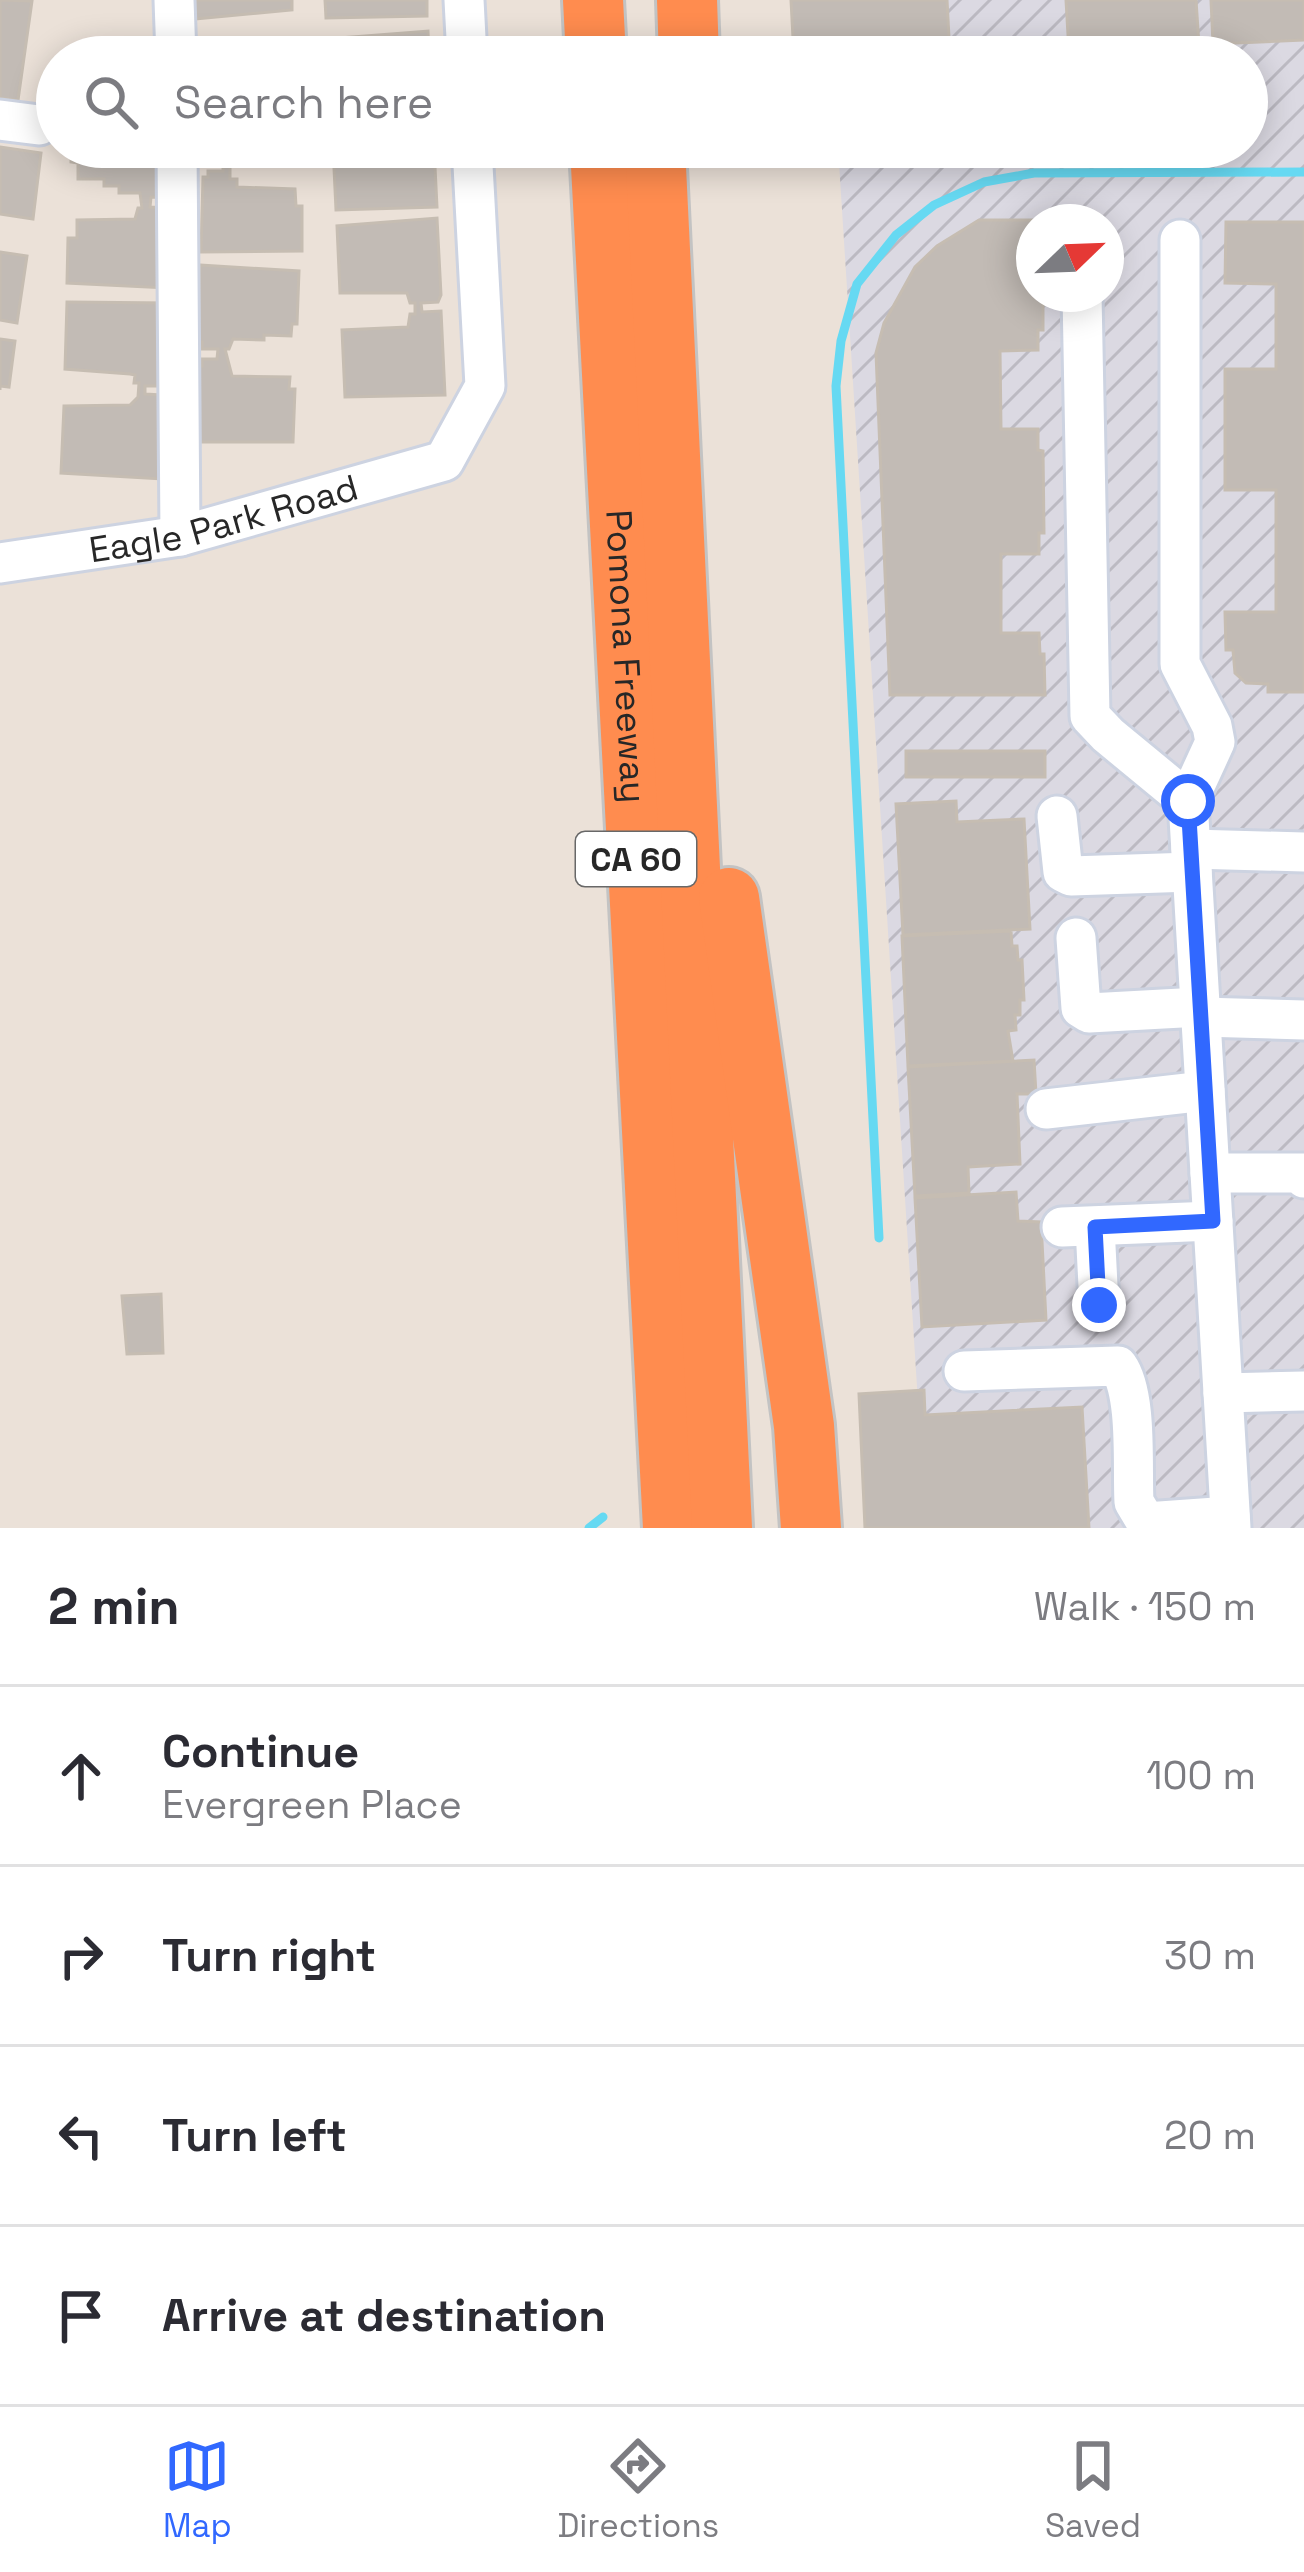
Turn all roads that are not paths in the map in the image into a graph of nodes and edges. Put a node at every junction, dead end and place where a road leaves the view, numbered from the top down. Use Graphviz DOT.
graph roads {
  1 [pos="174,0"];
  2 [pos="464,0"];
  3 [pos="593,0"];
  4 [pos="630,0"];
  5 [pos="648,0"];
  6 [pos="687,0"];
  7 [pos="175,36"];
  8 [pos="466,36"];
  9 [pos="595,36"];
  10 [pos="631,36"];
  11 [pos="650,36"];
  12 [pos="688,36"];
  13 [pos="177,168"];
  14 [pos="473,168"];
  15 [pos="601,168"];
  16 [pos="638,168"];
  17 [pos="656,168"];
  18 [pos="695,168"];
  19 [pos="1180,240"];
  20 [pos="1082,312"];
  21 [pos="180,536"];
  22 [pos="0,563"];
  23 [pos="1188,801"];
  24 [pos="1058,816"];
  25 [pos="1304,852"];
  26 [pos="1192,861"];
  27 [pos="729,898"];
  28 [pos="1076,938"];
  29 [pos="1201,1012"];
  30 [pos="1304,1020"];
  31 [pos="1205,1091"];
  32 [pos="1046,1109"];
  33 [pos="1210,1173"];
  34 [pos="1304,1178"];
  35 [pos="1213,1221"];
  36 [pos="1099,1305"];
  37 [pos="964,1371"];
  38 [pos="1304,1391"];
  39 [pos="1223,1393"];
  40 [pos="1231,1522"];
  41 [pos="673,1528"];
  42 [pos="703,1528"];
  43 [pos="722,1528"];
  44 [pos="759,1528"];
  45 [pos="811,1528"];
  1 -- 7 [label="street"];
  2 -- 8 [label="street"];
  3 -- 9 [label="highway"];
  4 -- 10 [label="highway"];
  5 -- 11 [label="highway"];
  6 -- 12 [label="highway"];
  13 -- 21 [label="street"];
  14 -- 21 [label="street, Eagle Park Road"];
  15 -- 41 [label="highway, Pomona Freeway / CA 60"];
  16 -- 42 [label="highway"];
  17 -- 43 [label="highway"];
  18 -- 27 [label="highway, CA 60"];
  19 -- 23 [label="street"];
  20 -- 23 [label="street"];
  21 -- 22 [label="street, Eagle Park Road"];
  23 -- 26 [label="street"];
  24 -- 26 [label="street"];
  25 -- 26 [label="street"];
  26 -- 29 [label="street"];
  27 -- 44 [label="highway, CA 60"];
  27 -- 45 [label="highway"];
  28 -- 29 [label="street"];
  29 -- 30 [label="street"];
  29 -- 31 [label="street"];
  31 -- 32 [label="street"];
  31 -- 33 [label="street"];
  33 -- 34 [label="street"];
  33 -- 35 [label="street"];
  35 -- 36 [label="street"];
  35 -- 39 [label="street"];
  37 -- 40 [label="street"];
  38 -- 39 [label="street"];
  39 -- 40 [label="street"];
}
